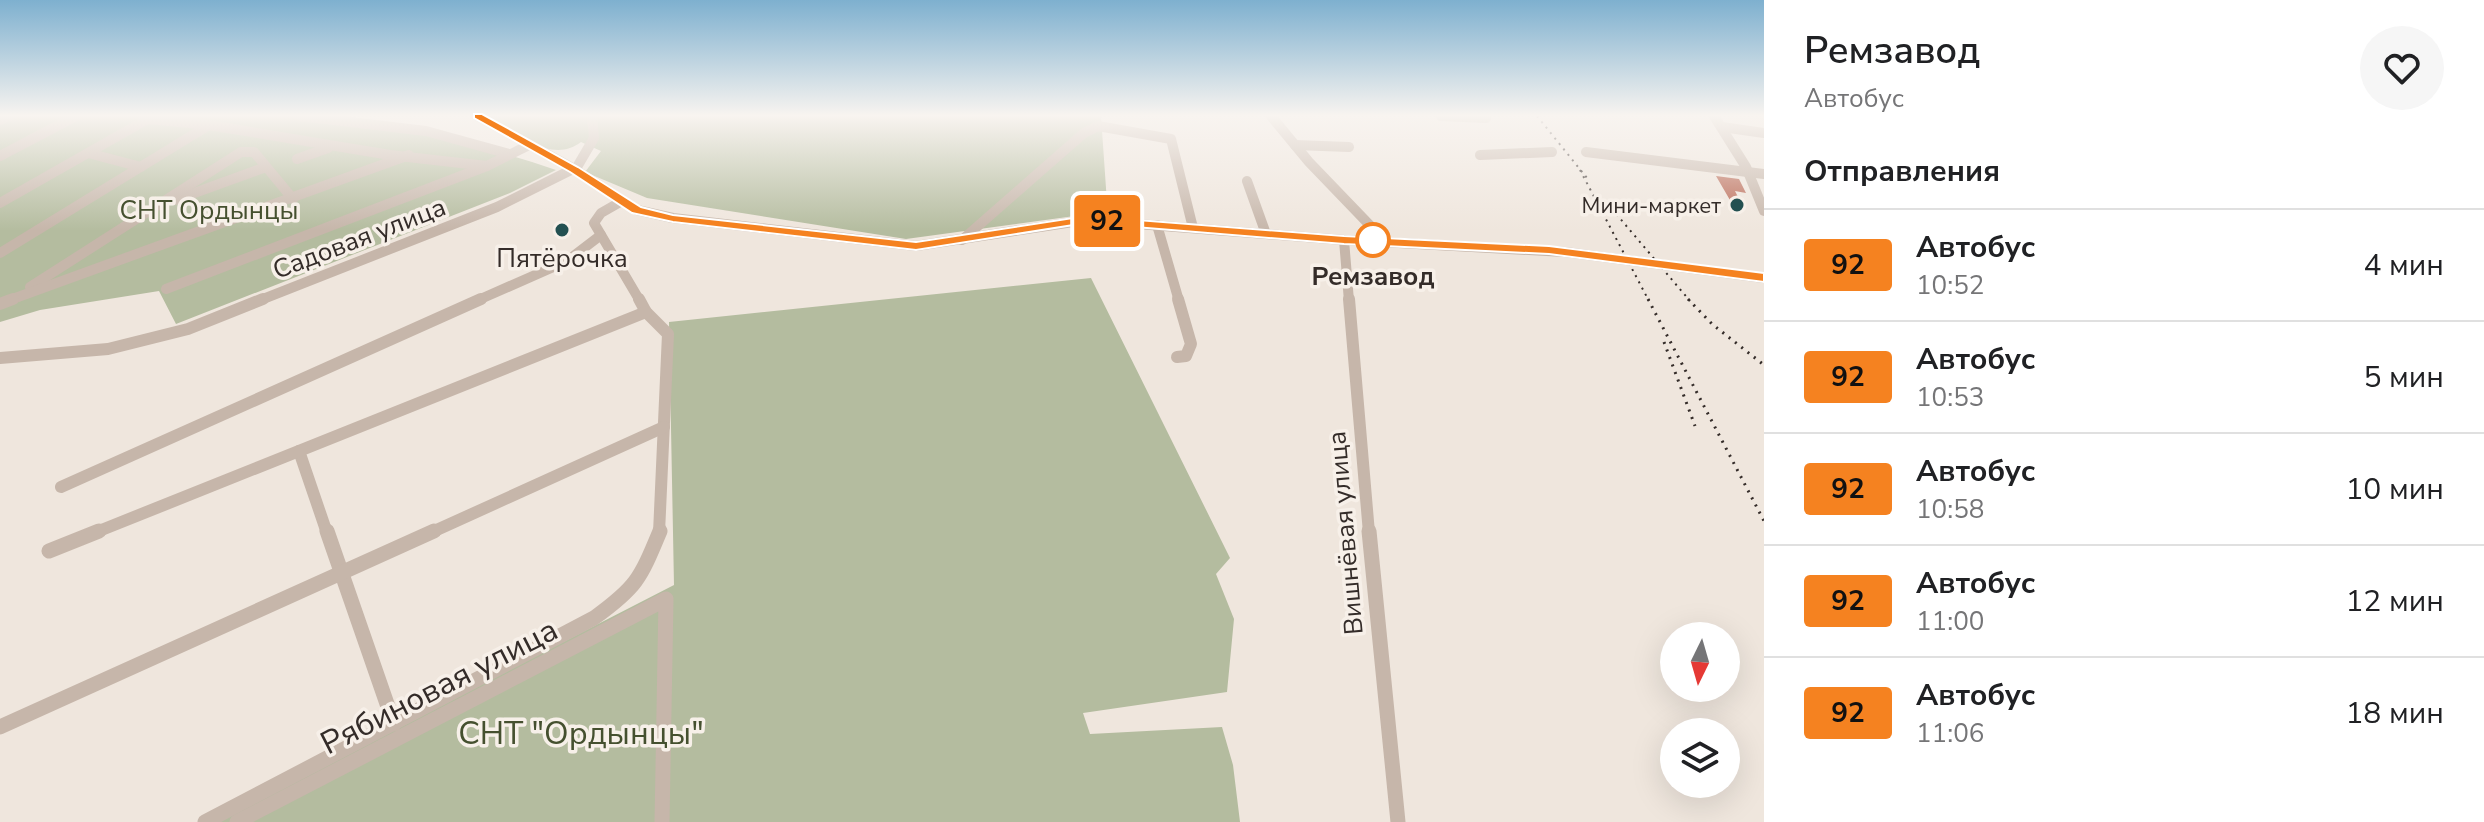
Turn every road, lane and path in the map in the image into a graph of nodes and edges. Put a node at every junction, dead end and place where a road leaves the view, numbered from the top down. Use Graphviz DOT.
graph roads {
  1 [pos="86,154"];
  2 [pos="93,154"];
  3 [pos="161,154"];
  4 [pos="237,154"];
  5 [pos="256,154"];
  6 [pos="310,154"];
  7 [pos="385,154"];
  8 [pos="509,154"];
  9 [pos="547,154"];
  10 [pos="583,154"];
  11 [pos="1060,154"];
  12 [pos="1175,154"];
  13 [pos="1304,154"];
  14 [pos="1495,154"];
  15 [pos="1605,154"];
  16 [pos="1738,154"];
  17 [pos="409,155"];
  18 [pos="1480,155"];
  19 [pos="297,159"];
  20 [pos="487,166"];
  21 [pos="141,167"];
  22 [pos="266,167"];
  23 [pos="574,169"];
  24 [pos="1748,172"];
  25 [pos="1764,174"];
  26 [pos="1247,181"];
  27 [pos="293,199"];
  28 [pos="622,201"];
  29 [pos="0,203"];
  30 [pos="152,209"];
  31 [pos="1764,211"];
  32 [pos="1157,225"];
  33 [pos="1193,228"];
  34 [pos="1266,234"];
  35 [pos="601,235"];
  36 [pos="1344,240"];
  37 [pos="961,241"];
  38 [pos="1385,241"];
  39 [pos="0,253"];
  40 [pos="1764,278"];
  41 [pos="166,289"];
  42 [pos="4,300"];
  43 [pos="646,312"];
  44 [pos="1177,357"];
  45 [pos="0,358"];
  46 [pos="664,427"];
  47 [pos="299,451"];
  48 [pos="61,487"];
  49 [pos="49,551"];
  50 [pos="343,573"];
  51 [pos="394,724"];
  52 [pos="0,727"];
  53 [pos="205,822"];
  54 [pos="237,822"];
  55 [pos="662,822"];
  56 [pos="1398,822"];
  1 -- 29 [label="street"];
  2 -- 21 [label="street"];
  3 -- 21 [label="street"];
  4 -- 30 [label="street"];
  5 -- 22 [label="street"];
  6 -- 19 [label="street"];
  7 -- 17 [label="street"];
  8 -- 20 [label="street"];
  9 -- 23 [label="street"];
  10 -- 23 [label="street"];
  11 -- 37 [label="street"];
  12 -- 33 [label="street"];
  13 -- 38 [label="street"];
  14 -- 18 [label="street"];
  15 -- 24 [label="street"];
  16 -- 24 [label="street"];
  17 -- 20 [label="street"];
  17 -- 27 [label="street"];
  20 -- 41 [label="street"];
  21 -- 39 [label="street"];
  22 -- 27 [label="street"];
  22 -- 30 [label="street"];
  23 -- 28 [label="street"];
  23 -- 45 [label="street, Садовая улица"];
  24 -- 25 [label="street"];
  24 -- 31 [label="street"];
  26 -- 34 [label="street"];
  27 -- 42 [label="street"];
  28 -- 35 [label="street"];
  28 -- 37 [label="street"];
  30 -- 42 [label="street"];
  32 -- 33 [label="street"];
  32 -- 37 [label="street"];
  32 -- 44 [label="street"];
  33 -- 34 [label="street"];
  34 -- 36 [label="street"];
  35 -- 43 [label="street"];
  35 -- 48 [label="street"];
  36 -- 38 [label="street"];
  36 -- 56 [label="street, Вишнёвая улица"];
  38 -- 40 [label="street"];
  43 -- 46 [label="street"];
  43 -- 47 [label="street"];
  46 -- 50 [label="street"];
  46 -- 51 [label="street"];
  47 -- 49 [label="street"];
  47 -- 50 [label="street"];
  50 -- 51 [label="street"];
  50 -- 52 [label="street"];
  51 -- 53 [label="street"];
  54 -- 55 [label="street, Рябиновая улица"];
}
